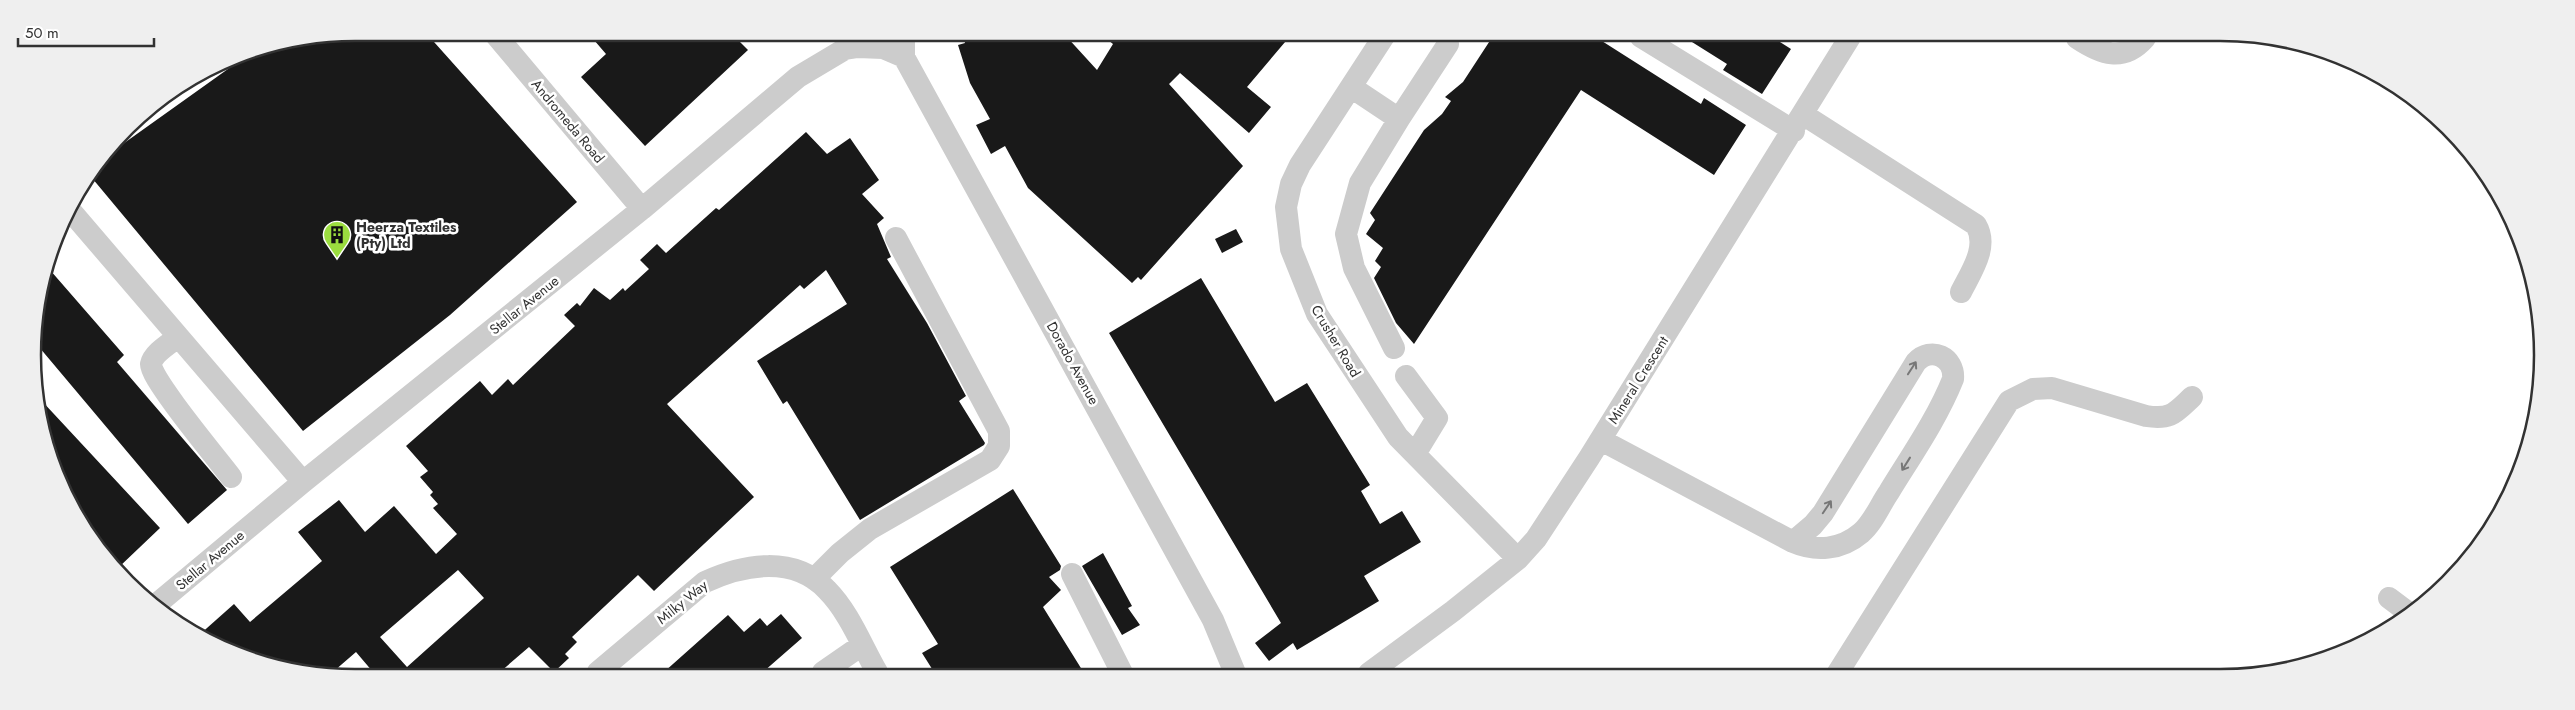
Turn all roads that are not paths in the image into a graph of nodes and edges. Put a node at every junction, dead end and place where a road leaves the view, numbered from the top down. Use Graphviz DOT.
graph roads {
  1 [pos="501,41"];
  2 [pos="904,41"];
  3 [pos="1381,41"];
  4 [pos="1648,41"];
  5 [pos="1848,41"];
  6 [pos="2142,41"];
  7 [pos="839,42"];
  8 [pos="1448,44"];
  9 [pos="2101,44"];
  10 [pos="904,57"];
  11 [pos="1351,87"];
  12 [pos="1399,119"];
  13 [pos="1799,123"];
  14 [pos="642,209"];
  15 [pos="74,215"];
  16 [pos="896,238"];
  17 [pos="1961,292"];
  18 [pos="178,337"];
  19 [pos="1394,348"];
  20 [pos="1406,376"];
  21 [pos="2192,396"];
  22 [pos="1600,440"];
  23 [pos="1415,454"];
  24 [pos="231,477"];
  25 [pos="303,482"];
  26 [pos="1793,542"];
  27 [pos="1518,559"];
  28 [pos="1072,574"];
  29 [pos="814,579"];
  30 [pos="2389,598"];
  31 [pos="160,601"];
  32 [pos="2404,609"];
  33 [pos="862,645"];
  34 [pos="602,669"];
  35 [pos="826,669"];
  36 [pos="875,669"];
  37 [pos="1120,669"];
  38 [pos="1233,669"];
  39 [pos="1374,669"];
  40 [pos="1840,669"];
  1 -- 14 [label="street, Andromeda Road"];
  2 -- 10 [label="street"];
  3 -- 11 [label="street, Crusher Road"];
  4 -- 13 [label="street"];
  5 -- 13 [label="street, Mineral Crescent"];
  6 -- 9 [label="street"];
  7 -- 10 [label="street, Stellar Avenue"];
  7 -- 14 [label="street, Stellar Avenue"];
  8 -- 12 [label="street"];
  10 -- 38 [label="street, Dorado Avenue"];
  11 -- 12 [label="street"];
  11 -- 23 [label="street, Crusher Road"];
  12 -- 19 [label="street"];
  13 -- 17 [label="street"];
  13 -- 22 [label="street, Mineral Crescent"];
  14 -- 25 [label="street, Stellar Avenue"];
  15 -- 18 [label="street"];
  16 -- 29 [label="street"];
  18 -- 24 [label="street"];
  18 -- 25 [label="street"];
  20 -- 23 [label="street"];
  21 -- 40 [label="street"];
  22 -- 26 [label="street"];
  22 -- 27 [label="street, Mineral Crescent"];
  23 -- 27 [label="street, Crusher Road"];
  25 -- 31 [label="street, Stellar Avenue"];
  26 -- 26 [label="street, one-way"];
  27 -- 39 [label="street, Mineral Crescent"];
  28 -- 37 [label="street"];
  29 -- 33 [label="street, Milky Way"];
  29 -- 34 [label="street, Milky Way"];
  30 -- 32 [label="street"];
  33 -- 35 [label="street"];
  33 -- 36 [label="street, Milky Way"];
}
